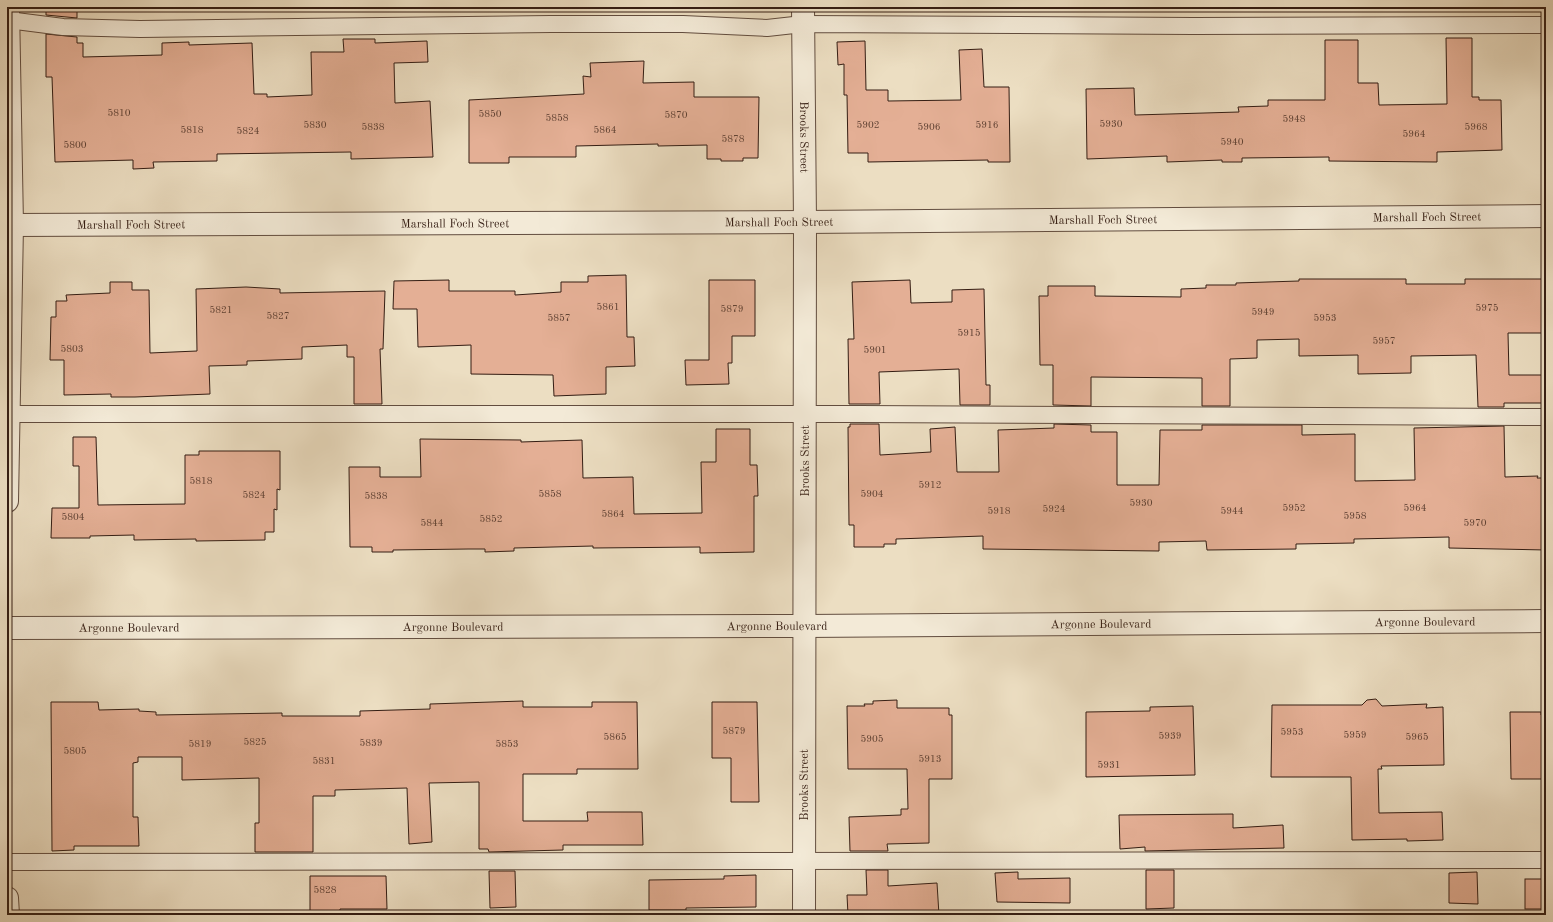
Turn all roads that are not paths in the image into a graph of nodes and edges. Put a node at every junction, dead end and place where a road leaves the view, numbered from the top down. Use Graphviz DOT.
graph roads {
  1 [pos="8,14"];
  2 [pos="803,16"];
  3 [pos="1546,24"];
  4 [pos="1546,216"];
  5 [pos="805,222"];
  6 [pos="12,225"];
  7 [pos="8,414"];
  8 [pos="805,415"];
  9 [pos="1546,417"];
  10 [pos="7,501"];
  11 [pos="1546,621"];
  12 [pos="804,626"];
  13 [pos="7,628"];
  14 [pos="1546,860"];
  15 [pos="804,861"];
  16 [pos="7,862"];
  17 [pos="7,898"];
  18 [pos="8,915"];
  19 [pos="804,915"];
  1 -- 2 [label="lane"];
  1 -- 6 [label="street"];
  2 -- 3 [label="lane"];
  2 -- 5 [label="street, Brooks Street"];
  4 -- 5 [label="street, Marshall Foch Street"];
  5 -- 6 [label="street, Marshall Foch Street"];
  5 -- 8 [label="street, Brooks Street"];
  6 -- 7 [label="street"];
  7 -- 8 [label="lane"];
  7 -- 10 [label="street"];
  8 -- 9 [label="lane"];
  8 -- 12 [label="street, Brooks Street"];
  11 -- 12 [label="street, Argonne Boulevard"];
  12 -- 13 [label="street, Argonne Boulevard"];
  12 -- 15 [label="street, Brooks Street"];
  14 -- 15 [label="lane"];
  15 -- 16 [label="lane"];
  15 -- 19 [label="street, Brooks Street"];
  17 -- 18 [label="street"];
}
